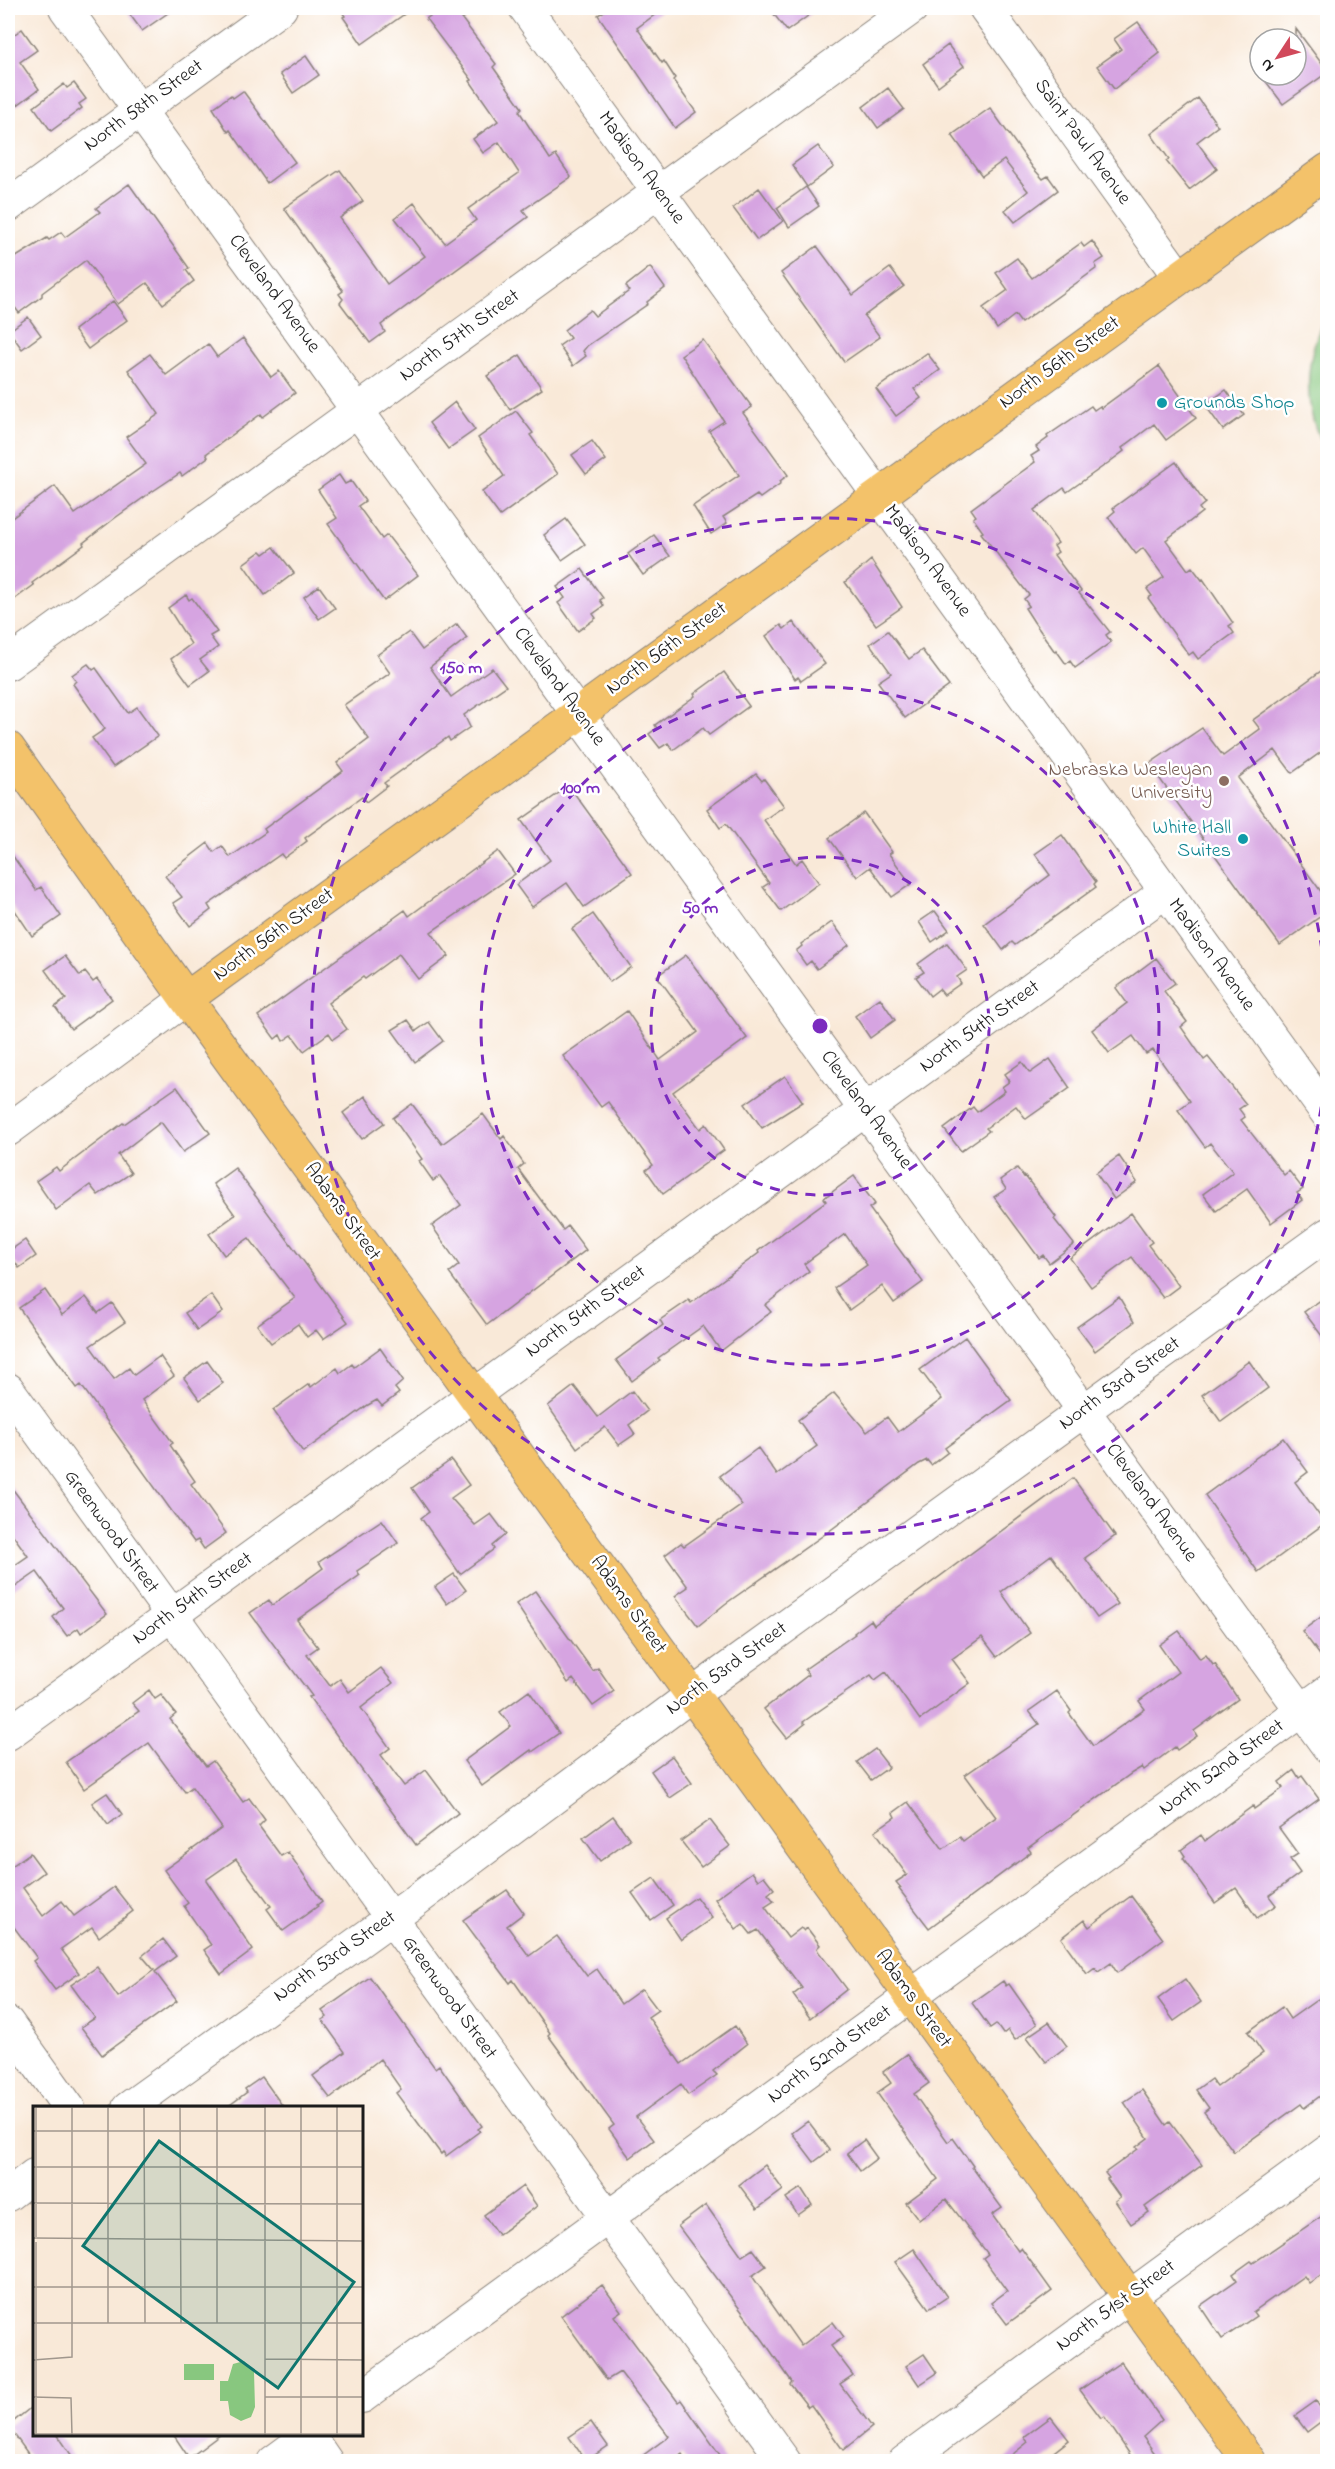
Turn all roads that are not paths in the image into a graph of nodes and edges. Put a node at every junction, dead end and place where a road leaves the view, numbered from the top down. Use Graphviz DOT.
graph roads {
  1 [pos="65,8"];
  2 [pos="281,8"];
  3 [pos="525,8"];
  4 [pos="912,8"];
  5 [pos="985,8"];
  6 [pos="140,109"];
  7 [pos="1328,170"];
  8 [pos="658,192"];
  9 [pos="8,206"];
  10 [pos="1179,277"];
  11 [pos="358,410"];
  12 [pos="879,495"];
  13 [pos="8,664"];
  14 [pos="578,713"];
  15 [pos="8,748"];
  16 [pos="1165,892"];
  17 [pos="186,998"];
  18 [pos="865,1109"];
  19 [pos="1328,1115"];
  20 [pos="8,1130"];
  21 [pos="1328,1234"];
  22 [pos="8,1389"];
  23 [pos="474,1394"];
  24 [pos="1084,1410"];
  25 [pos="171,1615"];
  26 [pos="1328,1691"];
  27 [pos="692,1694"];
  28 [pos="1301,1711"];
  29 [pos="8,1734"];
  30 [pos="1328,1747"];
  31 [pos="391,1917"];
  32 [pos="911,1995"];
  33 [pos="8,2023"];
  34 [pos="68,2106"];
  35 [pos="131,2106"];
  36 [pos="1328,2151"];
  37 [pos="33,2176"];
  38 [pos="8,2195"];
  39 [pos="608,2218"];
  40 [pos="1129,2296"];
  41 [pos="363,2396"];
  42 [pos="308,2436"];
  43 [pos="310,2436"];
  44 [pos="273,2462"];
  45 [pos="327,2462"];
  46 [pos="785,2462"];
  47 [pos="904,2462"];
  48 [pos="1250,2462"];
  1 -- 6 [label="street, Cleveland Avenue"];
  2 -- 6 [label="street, North 58th Street"];
  3 -- 8 [label="street, Madison Avenue"];
  4 -- 8 [label="street, North 57th Street"];
  5 -- 10 [label="street, Saint Paul Avenue"];
  6 -- 9 [label="street, North 58th Street"];
  6 -- 11 [label="street, Cleveland Avenue"];
  7 -- 10 [label="main road, North 56th Street"];
  8 -- 11 [label="street, North 57th Street"];
  8 -- 12 [label="street, Madison Avenue"];
  10 -- 12 [label="main road, North 56th Street"];
  11 -- 13 [label="street, North 57th Street"];
  11 -- 14 [label="street, Cleveland Avenue"];
  12 -- 14 [label="main road, North 56th Street"];
  12 -- 16 [label="street, Madison Avenue"];
  14 -- 17 [label="main road, North 56th Street"];
  14 -- 18 [label="street, Cleveland Avenue"];
  15 -- 17 [label="main road, Adams Street"];
  16 -- 18 [label="street, North 54th Street"];
  16 -- 19 [label="street, Madison Avenue"];
  17 -- 20 [label="street, North 56th Street"];
  17 -- 23 [label="main road, Adams Street"];
  18 -- 23 [label="street, North 54th Street"];
  18 -- 24 [label="street, Cleveland Avenue"];
  21 -- 24 [label="street, North 53rd Street"];
  22 -- 25 [label="street, Greenwood Street"];
  23 -- 25 [label="street, North 54th Street"];
  23 -- 27 [label="main road, Adams Street"];
  24 -- 27 [label="street, North 53rd Street"];
  24 -- 28 [label="street, Cleveland Avenue"];
  25 -- 29 [label="street, North 54th Street"];
  25 -- 31 [label="street, Greenwood Street"];
  26 -- 28 [label="street, North 52nd Street"];
  27 -- 31 [label="street, North 53rd Street"];
  27 -- 32 [label="main road, Adams Street"];
  28 -- 30 [label="street, Cleveland Avenue"];
  28 -- 32 [label="street, North 52nd Street"];
  31 -- 35 [label="street, North 53rd Street"];
  31 -- 39 [label="street, Greenwood Street"];
  32 -- 39 [label="street, North 52nd Street"];
  32 -- 40 [label="main road, Adams Street"];
  33 -- 34 [label="street"];
  36 -- 40 [label="street, North 51st Street"];
  37 -- 38 [label="street"];
  39 -- 41 [label="street, North 52nd Street"];
  39 -- 46 [label="street, Greenwood Street"];
  40 -- 47 [label="street, North 51st Street"];
  40 -- 48 [label="main road, Adams Street"];
  42 -- 44 [label="street"];
  43 -- 45 [label="street"];
}
